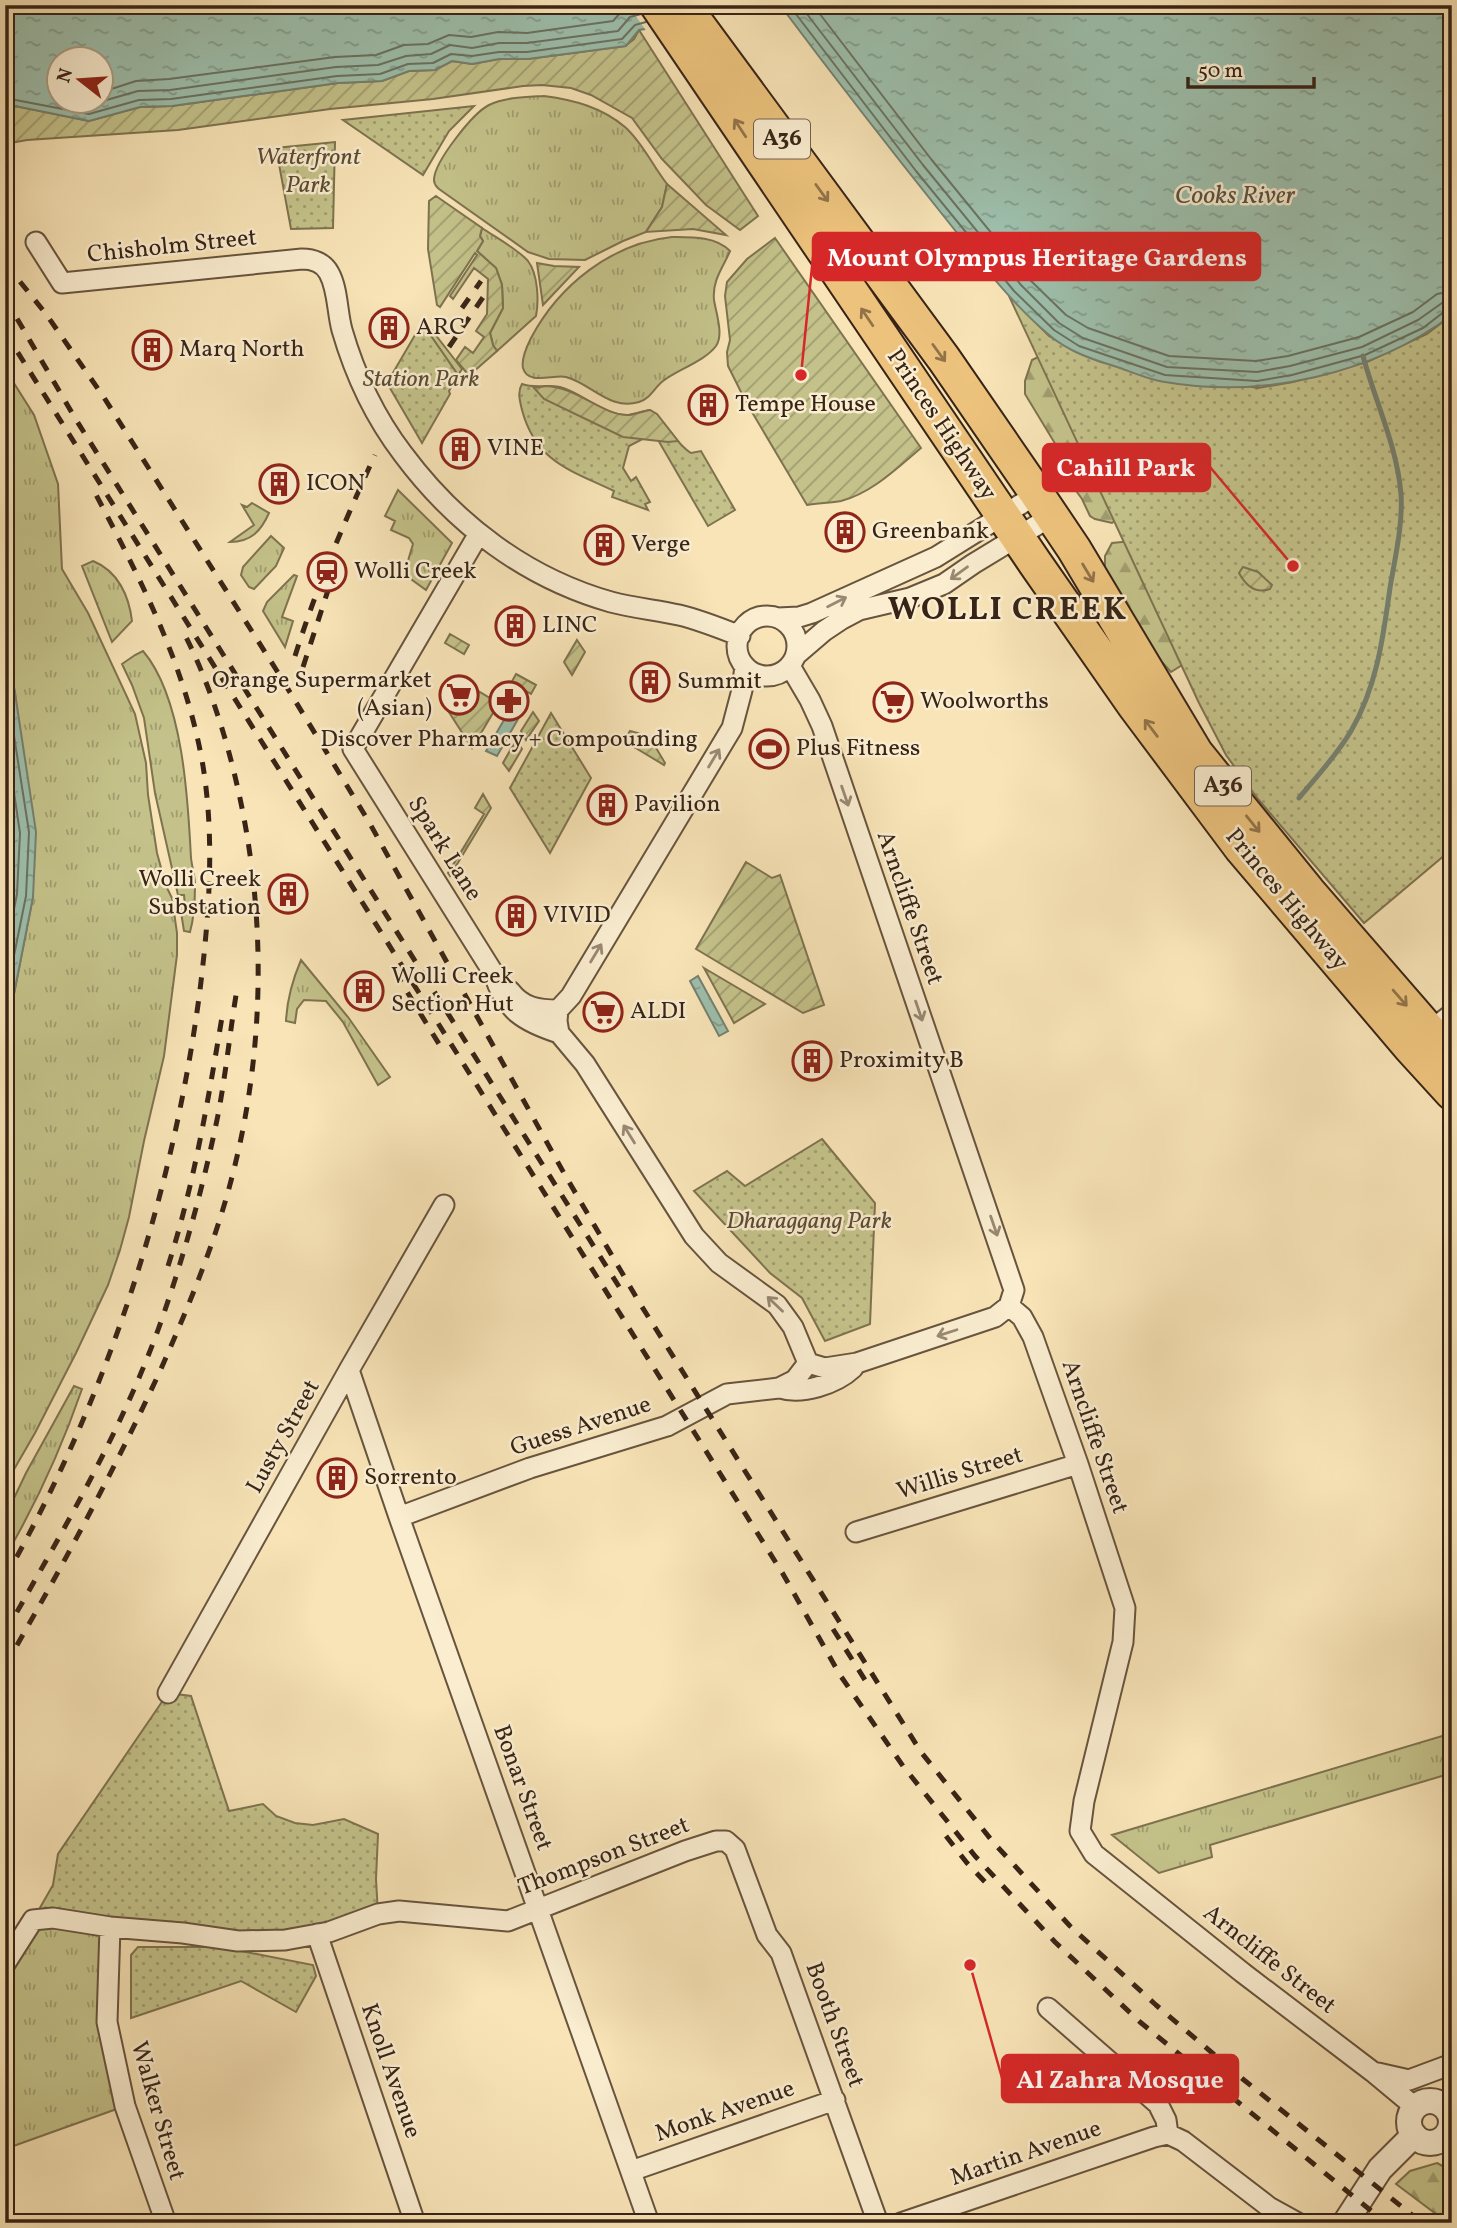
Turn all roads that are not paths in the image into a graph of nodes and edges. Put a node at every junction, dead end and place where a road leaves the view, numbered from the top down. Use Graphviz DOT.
graph roads {
  1 [pos="678,15"];
  2 [pos="36,242"];
  3 [pos="1045,505"];
  4 [pos="1009,526"];
  5 [pos="478,534"];
  6 [pos="778,618"];
  7 [pos="740,636"];
  8 [pos="793,661"];
  9 [pos="745,666"];
  10 [pos="494,974"];
  11 [pos="558,1010"];
  12 [pos="1430,1031"];
  13 [pos="559,1033"];
  14 [pos="1452,1057"];
  15 [pos="1452,1093"];
  16 [pos="444,1205"];
  17 [pos="1009,1307"];
  18 [pos="808,1363"];
  19 [pos="857,1363"];
  20 [pos="349,1370"];
  21 [pos="779,1388"];
  22 [pos="1078,1464"];
  23 [pos="399,1517"];
  24 [pos="856,1532"];
  25 [pos="169,1693"];
  26 [pos="735,1849"];
  27 [pos="538,1908"];
  28 [pos="110,1927"];
  29 [pos="317,1934"];
  30 [pos="5,1964"];
  31 [pos="1048,2008"];
  32 [pos="1452,2064"];
  33 [pos="1373,2072"];
  34 [pos="835,2100"];
  35 [pos="1449,2103"];
  36 [pos="1415,2107"];
  37 [pos="1168,2134"];
  38 [pos="1414,2136"];
  39 [pos="1449,2139"];
  40 [pos="631,2171"];
  41 [pos="1272,2215"];
  42 [pos="166,2223"];
  43 [pos="415,2223"];
  44 [pos="649,2223"];
  45 [pos="878,2223"];
  46 [pos="901,2223"];
  47 [pos="1298,2223"];
  48 [pos="1345,2223"];
  1 -- 3 [label="highway, Princes Highway / A36, one-way"];
  4 -- 1 [label="highway, Princes Highway / A36, one-way"];
  2 -- 5 [label="street, Chisholm Street"];
  3 -- 4 [label="street"];
  3 -- 12 [label="highway, Princes Highway / A36, one-way"];
  6 -- 4 [label="street, one-way"];
  4 -- 8 [label="street, one-way"];
  12 -- 4 [label="highway, Princes Highway / A36, one-way"];
  5 -- 7 [label="street"];
  5 -- 10 [label="street, Spark Lane"];
  6 -- 7 [label="street"];
  6 -- 8 [label="street"];
  7 -- 9 [label="street"];
  8 -- 9 [label="street"];
  8 -- 17 [label="street, Arncliffe Street, one-way"];
  11 -- 9 [label="street, one-way"];
  10 -- 11 [label="street, Spark Lane"];
  10 -- 13 [label="street, Spark Lane"];
  11 -- 13 [label="street"];
  12 -- 14 [label="highway, Princes Highway / A36"];
  12 -- 15 [label="highway, Princes Highway / A36"];
  18 -- 13 [label="street, one-way"];
  16 -- 20 [label="street, Lusty Street"];
  17 -- 19 [label="street, Guess Avenue, one-way"];
  17 -- 22 [label="street, Arncliffe Street"];
  18 -- 19 [label="street, Guess Avenue"];
  18 -- 21 [label="street"];
  19 -- 21 [label="street, Guess Avenue"];
  20 -- 23 [label="street, Bonar Street"];
  20 -- 25 [label="street, Lusty Street"];
  21 -- 23 [label="street, Guess Avenue"];
  22 -- 24 [label="street, Willis Street"];
  22 -- 33 [label="street, Arncliffe Street"];
  23 -- 27 [label="street, Bonar Street"];
  26 -- 27 [label="street, Thompson Street"];
  26 -- 34 [label="street, Booth Street"];
  27 -- 29 [label="street, Thompson Street"];
  27 -- 40 [label="street, Bonar Street"];
  28 -- 29 [label="street, Thompson Street"];
  28 -- 30 [label="street, Thompson Street"];
  28 -- 42 [label="street, Walker Street"];
  29 -- 43 [label="street, Knoll Avenue"];
  31 -- 37 [label="street"];
  32 -- 33 [label="street"];
  33 -- 36 [label="street, Arncliffe Street"];
  34 -- 40 [label="street, Monk Avenue"];
  34 -- 45 [label="street, Booth Street"];
  35 -- 36 [label="street"];
  35 -- 39 [label="street"];
  36 -- 38 [label="street"];
  37 -- 41 [label="street"];
  37 -- 46 [label="street, Martin Avenue"];
  38 -- 39 [label="street"];
  38 -- 48 [label="street"];
  40 -- 44 [label="street, Bonar Street"];
  41 -- 47 [label="street"];
}
